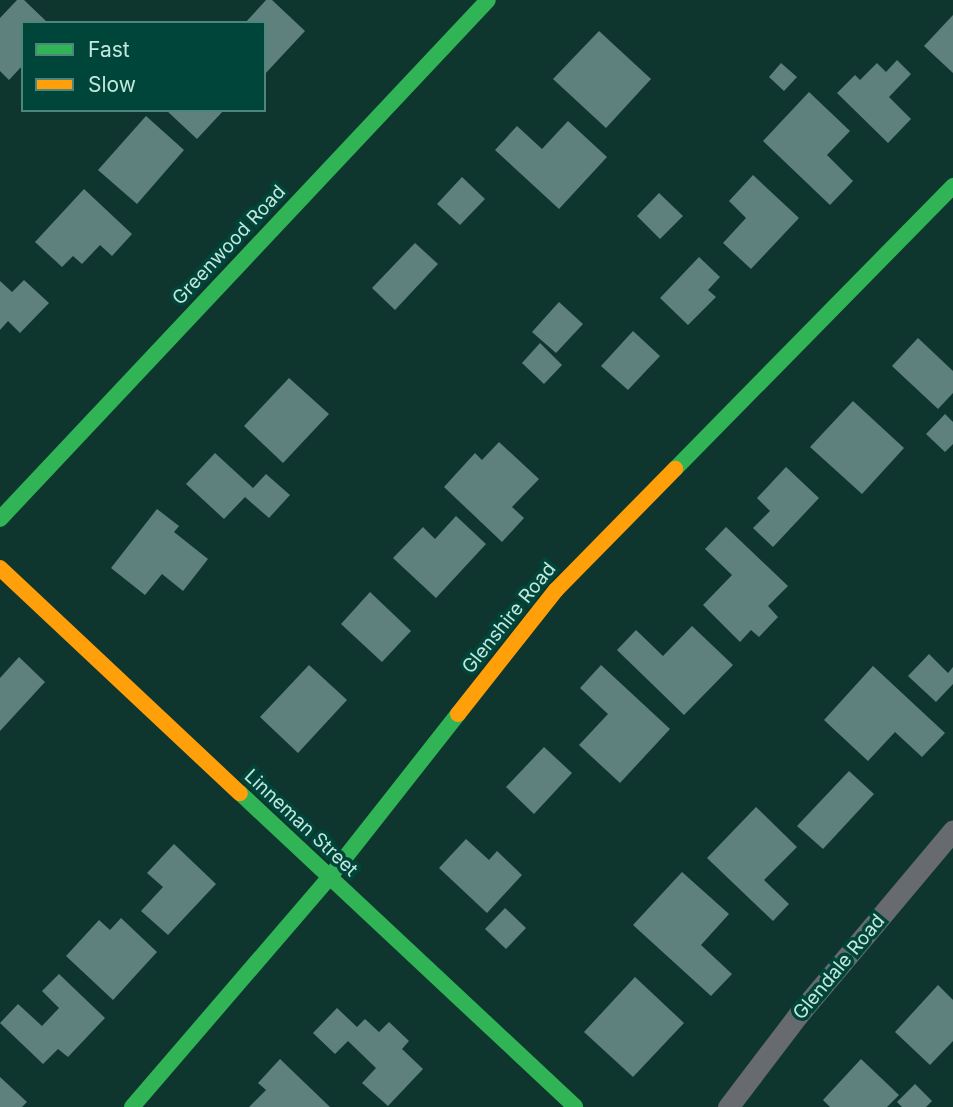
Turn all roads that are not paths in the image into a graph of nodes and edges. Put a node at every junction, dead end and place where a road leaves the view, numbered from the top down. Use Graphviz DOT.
graph roads {
  1 [pos="488,0"];
  2 [pos="953,186"];
  3 [pos="0,519"];
  4 [pos="0,569"];
  5 [pos="953,830"];
  6 [pos="329,878"];
  7 [pos="132,1107"];
  8 [pos="575,1107"];
  9 [pos="728,1107"];
  1 -- 3 [label="street, Greenwood Road"];
  2 -- 6 [label="street, Glenshire Road"];
  4 -- 6 [label="street, Linneman Street"];
  5 -- 9 [label="street, Glendale Road"];
  6 -- 7 [label="street, Glenshire Road"];
  6 -- 8 [label="street, Linneman Street"];
}
